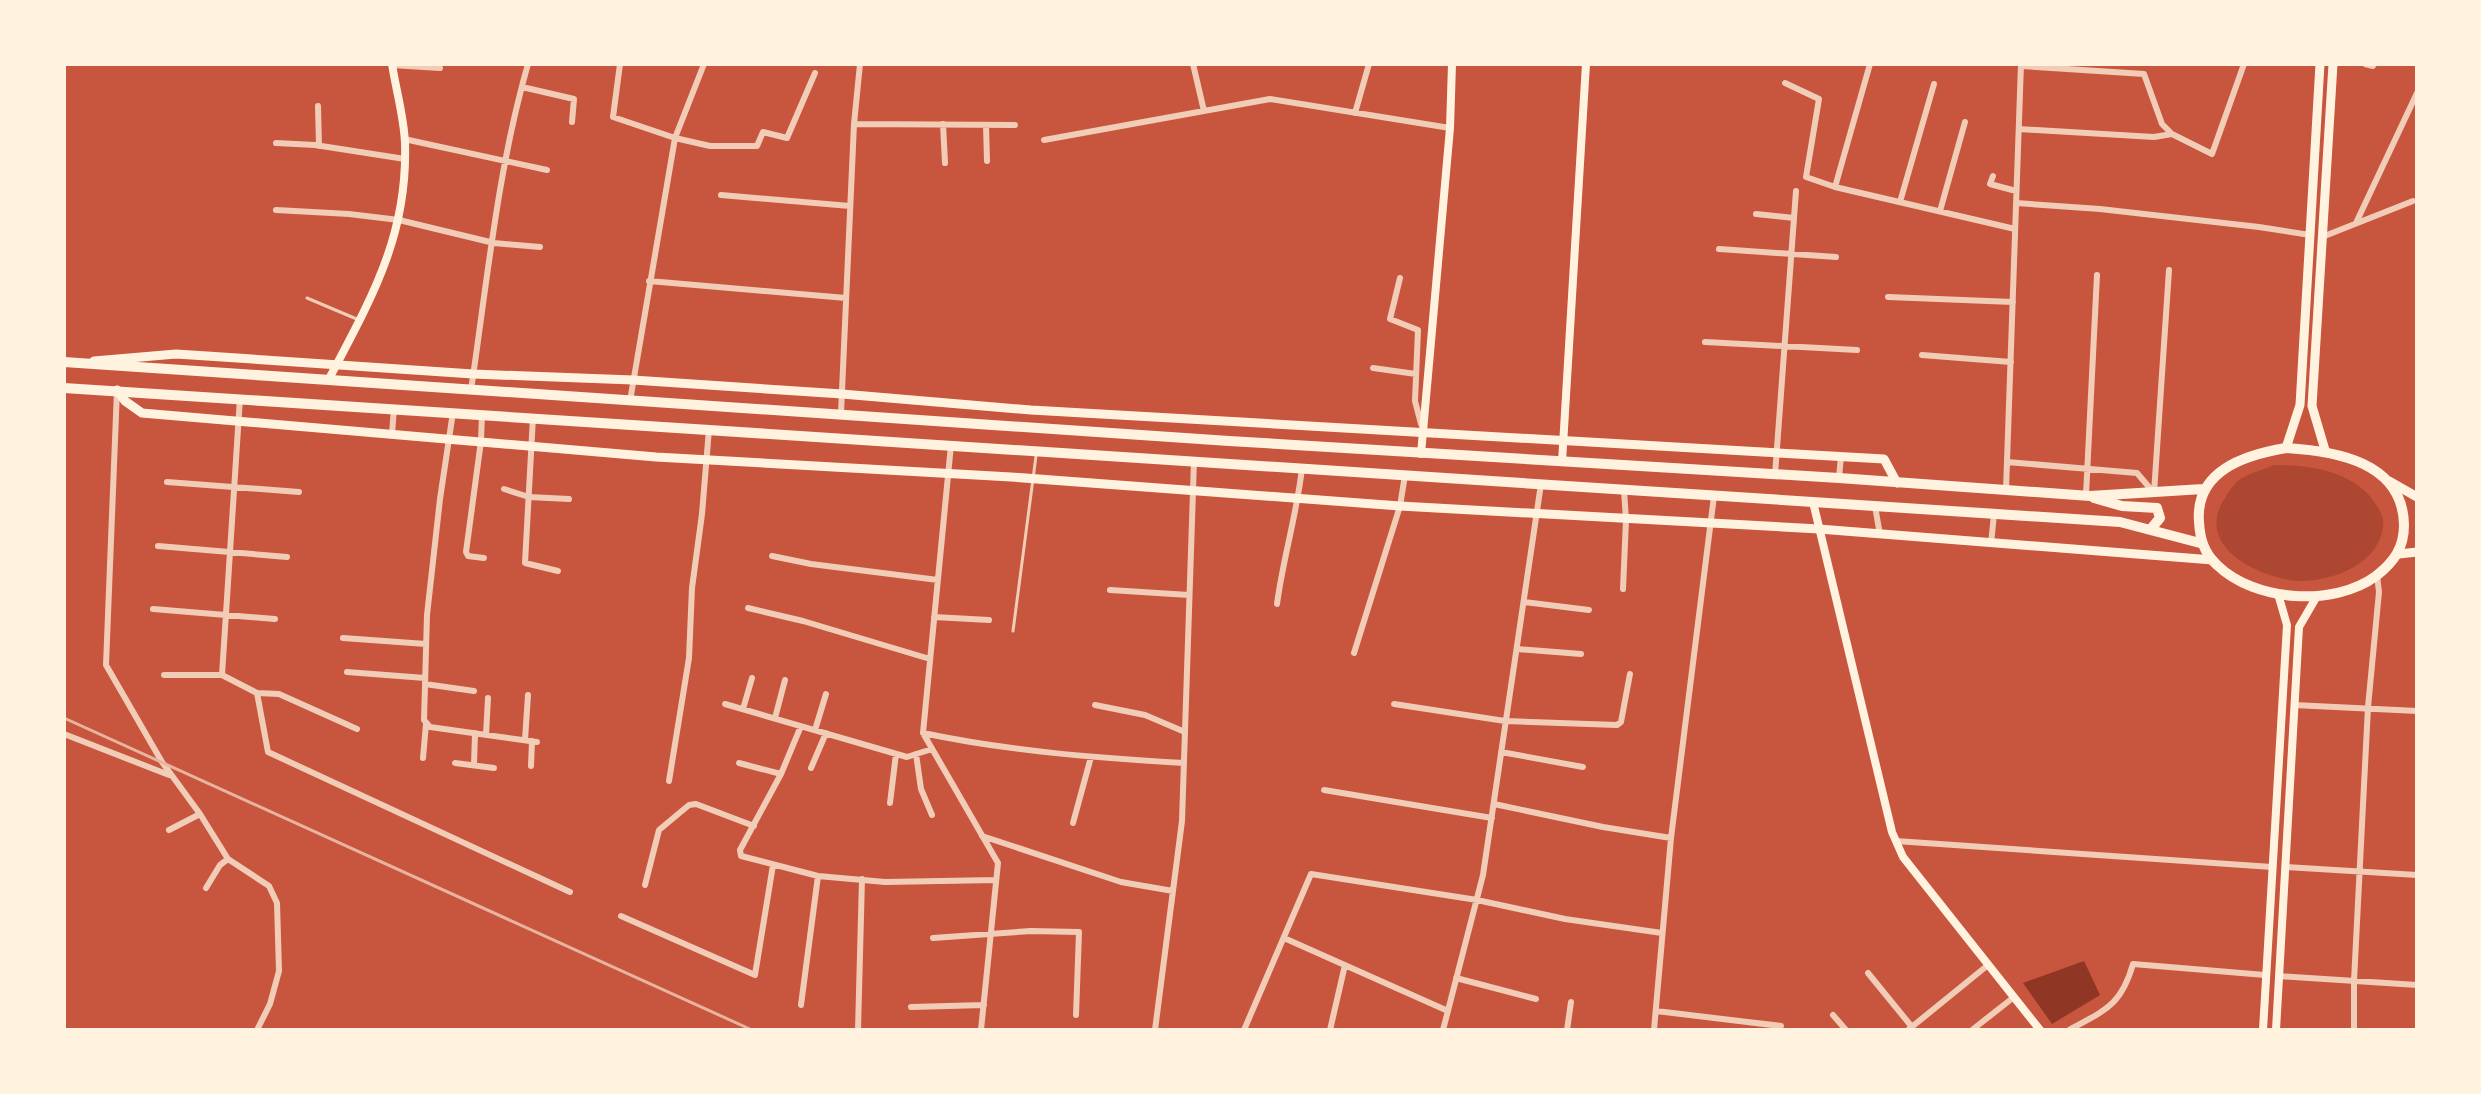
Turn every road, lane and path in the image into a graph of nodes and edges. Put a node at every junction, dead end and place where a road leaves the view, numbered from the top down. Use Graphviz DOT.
graph roads {
  1 [pos="528,64"];
  2 [pos="620,64"];
  3 [pos="704,64"];
  4 [pos="860,64"];
  5 [pos="1193,64"];
  6 [pos="1369,64"];
  7 [pos="1452,64"];
  8 [pos="1586,64"];
  9 [pos="1870,64"];
  10 [pos="2244,64"];
  11 [pos="2320,64"];
  12 [pos="2333,64"];
  13 [pos="2365,64"];
  14 [pos="2374,64"];
  15 [pos="392,65"];
  16 [pos="2021,65"];
  17 [pos="440,68"];
  18 [pos="815,73"];
  19 [pos="1785,83"];
  20 [pos="1934,84"];
  21 [pos="522,87"];
  22 [pos="2417,93"];
  23 [pos="318,106"];
  24 [pos="1204,111"];
  25 [pos="1355,113"];
  26 [pos="572,122"];
  27 [pos="1965,122"];
  28 [pos="854,124"];
  29 [pos="943,124"];
  30 [pos="986,125"];
  31 [pos="1015,125"];
  32 [pos="1450,128"];
  33 [pos="2019,129"];
  34 [pos="2172,134"];
  35 [pos="675,138"];
  36 [pos="404,139"];
  37 [pos="1044,140"];
  38 [pos="276,143"];
  39 [pos="319,146"];
  40 [pos="405,159"];
  41 [pos="987,161"];
  42 [pos="506,162"];
  43 [pos="945,163"];
  44 [pos="547,170"];
  45 [pos="1993,176"];
  46 [pos="1835,187"];
  47 [pos="1796,191"];
  48 [pos="2016,191"];
  49 [pos="721,195"];
  50 [pos="2413,201"];
  51 [pos="1900,202"];
  52 [pos="2016,203"];
  53 [pos="850,206"];
  54 [pos="276,210"];
  55 [pos="1940,211"];
  56 [pos="1756,214"];
  57 [pos="1794,218"];
  58 [pos="399,220"];
  59 [pos="2356,223"];
  60 [pos="2015,229"];
  61 [pos="2310,235"];
  62 [pos="2322,237"];
  63 [pos="494,243"];
  64 [pos="540,247"];
  65 [pos="1719,249"];
  66 [pos="1790,254"];
  67 [pos="1836,257"];
  68 [pos="2169,270"];
  69 [pos="2097,275"];
  70 [pos="1400,278"];
  71 [pos="649,281"];
  72 [pos="1888,297"];
  73 [pos="307,298"];
  74 [pos="846,298"];
  75 [pos="2013,302"];
  76 [pos="360,321"];
  77 [pos="1705,342"];
  78 [pos="1785,346"];
  79 [pos="1857,350"];
  80 [pos="1922,355"];
  81 [pos="66,362"];
  82 [pos="2011,362"];
  83 [pos="337,364"];
  84 [pos="1373,368"];
  85 [pos="473,374"];
  86 [pos="1416,374"];
  87 [pos="329,379"];
  88 [pos="633,380"];
  89 [pos="65,387"];
  90 [pos="117,390"];
  91 [pos="471,390"];
  92 [pos="842,394"];
  93 [pos="240,398"];
  94 [pos="630,401"];
  95 [pos="394,408"];
  96 [pos="453,412"];
  97 [pos="841,413"];
  98 [pos="482,414"];
  99 [pos="533,417"];
  100 [pos="239,422"];
  101 [pos="709,429"];
  102 [pos="1423,431"];
  103 [pos="392,434"];
  104 [pos="449,439"];
  105 [pos="1563,439"];
  106 [pos="481,441"];
  107 [pos="951,445"];
  108 [pos="532,446"];
  109 [pos="2286,448"];
  110 [pos="2325,450"];
  111 [pos="1036,451"];
  112 [pos="1777,452"];
  113 [pos="1421,454"];
  114 [pos="1841,456"];
  115 [pos="706,460"];
  116 [pos="1194,461"];
  117 [pos="1562,462"];
  118 [pos="2007,462"];
  119 [pos="1302,468"];
  120 [pos="2087,469"];
  121 [pos="948,474"];
  122 [pos="1405,475"];
  123 [pos="1775,475"];
  124 [pos="1839,478"];
  125 [pos="1033,479"];
  126 [pos="2386,479"];
  127 [pos="167,482"];
  128 [pos="1897,483"];
  129 [pos="1541,484"];
  130 [pos="233,486"];
  131 [pos="504,489"];
  132 [pos="2203,489"];
  133 [pos="1624,490"];
  134 [pos="2006,490"];
  135 [pos="299,492"];
  136 [pos="1193,492"];
  137 [pos="2154,493"];
  138 [pos="1714,496"];
  139 [pos="2088,496"];
  140 [pos="529,497"];
  141 [pos="2417,497"];
  142 [pos="569,499"];
  143 [pos="1298,500"];
  144 [pos="1813,502"];
  145 [pos="1400,506"];
  146 [pos="1875,506"];
  147 [pos="1537,513"];
  148 [pos="1994,514"];
  149 [pos="1626,520"];
  150 [pos="1712,524"];
  151 [pos="1819,529"];
  152 [pos="2150,530"];
  153 [pos="1880,535"];
  154 [pos="2200,543"];
  155 [pos="1991,544"];
  156 [pos="158,546"];
  157 [pos="2417,552"];
  158 [pos="229,553"];
  159 [pos="2399,554"];
  160 [pos="772,556"];
  161 [pos="287,557"];
  162 [pos="484,558"];
  163 [pos="2213,560"];
  164 [pos="558,571"];
  165 [pos="2377,575"];
  166 [pos="938,580"];
  167 [pos="1623,589"];
  168 [pos="1110,590"];
  169 [pos="2278,594"];
  170 [pos="1189,595"];
  171 [pos="2317,596"];
  172 [pos="1524,602"];
  173 [pos="1277,604"];
  174 [pos="748,608"];
  175 [pos="153,609"];
  176 [pos="1589,610"];
  177 [pos="225,614"];
  178 [pos="934,617"];
  179 [pos="275,619"];
  180 [pos="989,620"];
  181 [pos="1013,631"];
  182 [pos="343,638"];
  183 [pos="426,644"];
  184 [pos="1517,649"];
  185 [pos="1354,653"];
  186 [pos="1581,654"];
  187 [pos="930,659"];
  188 [pos="347,672"];
  189 [pos="1630,674"];
  190 [pos="164,675"];
  191 [pos="222,675"];
  192 [pos="752,678"];
  193 [pos="785,680"];
  194 [pos="425,681"];
  195 [pos="474,691"];
  196 [pos="257,693"];
  197 [pos="826,694"];
  198 [pos="528,695"];
  199 [pos="488,698"];
  200 [pos="725,704"];
  201 [pos="1394,704"];
  202 [pos="1095,705"];
  203 [pos="2294,705"];
  204 [pos="2368,707"];
  205 [pos="743,709"];
  206 [pos="2417,711"];
  207 [pos="775,718"];
  208 [pos="1505,721"];
  209 [pos="426,724"];
  210 [pos="801,726"];
  211 [pos="357,729"];
  212 [pos="815,730"];
  213 [pos="1185,732"];
  214 [pos="475,733"];
  215 [pos="826,733"];
  216 [pos="923,733"];
  217 [pos="64,734"];
  218 [pos="486,735"];
  219 [pos="2280,735"];
  220 [pos="2292,736"];
  221 [pos="531,741"];
  222 [pos="932,749"];
  223 [pos="1501,752"];
  224 [pos="896,754"];
  225 [pos="916,754"];
  226 [pos="1091,757"];
  227 [pos="423,758"];
  228 [pos="455,763"];
  229 [pos="739,763"];
  230 [pos="1184,763"];
  231 [pos="474,765"];
  232 [pos="531,766"];
  233 [pos="1583,767"];
  234 [pos="494,768"];
  235 [pos="811,768"];
  236 [pos="781,774"];
  237 [pos="171,776"];
  238 [pos="669,781"];
  239 [pos="1324,790"];
  240 [pos="890,803"];
  241 [pos="1494,804"];
  242 [pos="200,814"];
  243 [pos="932,815"];
  244 [pos="1492,818"];
  245 [pos="1073,823"];
  246 [pos="754,826"];
  247 [pos="169,830"];
  248 [pos="982,836"];
  249 [pos="1671,838"];
  250 [pos="1896,841"];
  251 [pos="228,859"];
  252 [pos="773,865"];
  253 [pos="2272,867"];
  254 [pos="2285,867"];
  255 [pos="2361,870"];
  256 [pos="2417,875"];
  257 [pos="818,876"];
  258 [pos="862,879"];
  259 [pos="996,880"];
  260 [pos="645,885"];
  261 [pos="206,888"];
  262 [pos="1173,891"];
  263 [pos="570,892"];
  264 [pos="1477,900"];
  265 [pos="621,916"];
  266 [pos="1662,933"];
  267 [pos="991,934"];
  268 [pos="933,938"];
  269 [pos="1284,938"];
  270 [pos="1345,965"];
  271 [pos="1988,965"];
  272 [pos="1868,973"];
  273 [pos="2265,975"];
  274 [pos="2278,976"];
  275 [pos="1456,978"];
  276 [pos="2354,981"];
  277 [pos="2417,985"];
  278 [pos="2014,997"];
  279 [pos="1536,999"];
  280 [pos="1571,1002"];
  281 [pos="801,1005"];
  282 [pos="984,1005"];
  283 [pos="911,1007"];
  284 [pos="1448,1011"];
  285 [pos="1656,1011"];
  286 [pos="1076,1015"];
  287 [pos="1833,1015"];
  288 [pos="1781,1026"];
  289 [pos="1444,1029"];
  290 [pos="1910,1029"];
  291 [pos="257,1030"];
  292 [pos="858,1030"];
  293 [pos="981,1030"];
  294 [pos="1155,1030"];
  295 [pos="1244,1030"];
  296 [pos="1330,1030"];
  297 [pos="1567,1030"];
  298 [pos="1654,1030"];
  299 [pos="1846,1030"];
  300 [pos="1972,1030"];
  301 [pos="2040,1030"];
  302 [pos="2069,1030"];
  303 [pos="2263,1030"];
  304 [pos="2276,1030"];
  305 [pos="2354,1030"];
  1 -- 21 [label="street"];
  2 -- 35 [label="street"];
  3 -- 35 [label="street"];
  4 -- 28 [label="street"];
  5 -- 24 [label="street"];
  6 -- 25 [label="street"];
  7 -- 32 [label="main road"];
  8 -- 105 [label="main road"];
  9 -- 46 [label="street"];
  10 -- 34 [label="street"];
  11 -- 61 [label="main road"];
  12 -- 62 [label="main road"];
  13 -- 14 [label="street"];
  15 -- 17 [label="street"];
  15 -- 36 [label="main road"];
  16 -- 33 [label="street"];
  16 -- 34 [label="street"];
  18 -- 35 [label="street"];
  19 -- 46 [label="street"];
  20 -- 51 [label="street"];
  21 -- 26 [label="street"];
  21 -- 42 [label="street"];
  22 -- 59 [label="street"];
  23 -- 39 [label="street"];
  24 -- 25 [label="street"];
  24 -- 37 [label="street"];
  25 -- 32 [label="street"];
  27 -- 55 [label="street"];
  28 -- 29 [label="street"];
  28 -- 53 [label="street"];
  29 -- 30 [label="street"];
  29 -- 43 [label="street"];
  30 -- 31 [label="street"];
  30 -- 41 [label="street"];
  32 -- 102 [label="main road"];
  33 -- 34 [label="street"];
  33 -- 48 [label="street"];
  35 -- 71 [label="street"];
  36 -- 40 [label="main road"];
  36 -- 42 [label="street"];
  38 -- 39 [label="street"];
  39 -- 40 [label="street"];
  40 -- 58 [label="main road"];
  42 -- 44 [label="street"];
  42 -- 63 [label="street"];
  45 -- 48 [label="street"];
  46 -- 51 [label="street"];
  47 -- 57 [label="street"];
  48 -- 52 [label="street"];
  49 -- 53 [label="street"];
  50 -- 59 [label="street"];
  51 -- 55 [label="street"];
  52 -- 60 [label="street"];
  52 -- 61 [label="street"];
  53 -- 74 [label="street"];
  54 -- 58 [label="street"];
  55 -- 60 [label="street"];
  56 -- 57 [label="street"];
  57 -- 66 [label="street"];
  58 -- 63 [label="street"];
  58 -- 76 [label="main road"];
  59 -- 62 [label="street"];
  60 -- 75 [label="street"];
  61 -- 109 [label="main road"];
  62 -- 110 [label="main road"];
  63 -- 64 [label="street"];
  63 -- 85 [label="street"];
  65 -- 66 [label="street"];
  66 -- 67 [label="street"];
  66 -- 78 [label="street"];
  68 -- 137 [label="street"];
  69 -- 120 [label="street"];
  70 -- 86 [label="street"];
  71 -- 74 [label="street"];
  71 -- 88 [label="street"];
  72 -- 75 [label="street"];
  73 -- 76 [label="lane"];
  74 -- 92 [label="street"];
  75 -- 82 [label="street"];
  76 -- 83 [label="main road"];
  77 -- 78 [label="street"];
  78 -- 79 [label="street"];
  78 -- 112 [label="street"];
  80 -- 82 [label="street"];
  81 -- 83 [label="main road"];
  81 -- 87 [label="highway"];
  82 -- 118 [label="street"];
  83 -- 85 [label="main road"];
  83 -- 87 [label="main road"];
  84 -- 86 [label="street"];
  85 -- 88 [label="main road"];
  85 -- 91 [label="street"];
  86 -- 102 [label="street"];
  87 -- 91 [label="highway"];
  88 -- 92 [label="main road"];
  88 -- 94 [label="street"];
  89 -- 90 [label="highway"];
  90 -- 93 [label="highway"];
  90 -- 100 [label="main road"];
  90 -- 237 [label="street"];
  91 -- 94 [label="highway"];
  92 -- 97 [label="street"];
  92 -- 102 [label="main road"];
  93 -- 95 [label="highway"];
  93 -- 100 [label="street"];
  94 -- 97 [label="highway"];
  95 -- 96 [label="highway"];
  95 -- 103 [label="street"];
  96 -- 98 [label="highway"];
  96 -- 104 [label="street"];
  97 -- 113 [label="highway"];
  98 -- 99 [label="highway"];
  98 -- 106 [label="street"];
  99 -- 101 [label="highway"];
  99 -- 108 [label="street"];
  100 -- 103 [label="main road"];
  100 -- 130 [label="street"];
  101 -- 107 [label="highway"];
  101 -- 115 [label="street"];
  102 -- 105 [label="main road"];
  102 -- 113 [label="main road"];
  103 -- 104 [label="main road"];
  104 -- 106 [label="main road"];
  104 -- 183 [label="street"];
  105 -- 112 [label="main road"];
  105 -- 117 [label="main road"];
  106 -- 108 [label="main road"];
  106 -- 162 [label="street"];
  107 -- 111 [label="highway"];
  107 -- 121 [label="street"];
  108 -- 115 [label="main road"];
  108 -- 140 [label="street"];
  109 -- 110 [label="highway"];
  109 -- 132 [label="highway"];
  110 -- 126 [label="highway"];
  111 -- 116 [label="highway"];
  111 -- 125 [label="lane"];
  112 -- 114 [label="main road"];
  112 -- 123 [label="street"];
  113 -- 117 [label="highway"];
  114 -- 124 [label="street"];
  114 -- 128 [label="main road"];
  115 -- 121 [label="main road"];
  115 -- 238 [label="street"];
  116 -- 119 [label="highway"];
  116 -- 136 [label="street"];
  117 -- 123 [label="highway"];
  118 -- 120 [label="street"];
  118 -- 134 [label="street"];
  119 -- 122 [label="highway"];
  119 -- 143 [label="street"];
  120 -- 137 [label="street"];
  120 -- 139 [label="street"];
  121 -- 125 [label="main road"];
  121 -- 166 [label="street"];
  122 -- 129 [label="highway"];
  122 -- 145 [label="street"];
  123 -- 124 [label="highway"];
  124 -- 128 [label="highway"];
  125 -- 136 [label="main road"];
  125 -- 181 [label="lane"];
  126 -- 141 [label="main road"];
  126 -- 159 [label="highway"];
  127 -- 130 [label="street"];
  128 -- 134 [label="highway"];
  129 -- 133 [label="highway"];
  129 -- 147 [label="street"];
  130 -- 135 [label="street"];
  130 -- 158 [label="street"];
  131 -- 140 [label="street"];
  132 -- 137 [label="highway"];
  132 -- 154 [label="highway"];
  133 -- 138 [label="highway"];
  133 -- 149 [label="street"];
  134 -- 139 [label="highway"];
  136 -- 143 [label="main road"];
  136 -- 170 [label="street"];
  137 -- 139 [label="highway"];
  138 -- 144 [label="highway"];
  138 -- 150 [label="street"];
  139 -- 152 [label="highway"];
  140 -- 142 [label="street"];
  140 -- 164 [label="street"];
  143 -- 145 [label="main road"];
  143 -- 173 [label="street"];
  144 -- 146 [label="highway"];
  144 -- 151 [label="main road"];
  145 -- 147 [label="main road"];
  145 -- 185 [label="street"];
  146 -- 148 [label="highway"];
  146 -- 153 [label="street"];
  147 -- 149 [label="main road"];
  147 -- 172 [label="street"];
  148 -- 152 [label="highway"];
  148 -- 155 [label="street"];
  149 -- 150 [label="main road"];
  149 -- 167 [label="street"];
  150 -- 151 [label="main road"];
  150 -- 249 [label="street"];
  151 -- 153 [label="main road"];
  151 -- 250 [label="main road"];
  152 -- 154 [label="highway"];
  153 -- 155 [label="main road"];
  154 -- 163 [label="highway"];
  155 -- 163 [label="main road"];
  156 -- 158 [label="street"];
  157 -- 159 [label="main road"];
  158 -- 161 [label="street"];
  158 -- 177 [label="street"];
  159 -- 165 [label="highway"];
  160 -- 166 [label="street"];
  163 -- 169 [label="highway"];
  165 -- 171 [label="highway"];
  165 -- 204 [label="street"];
  166 -- 178 [label="street"];
  168 -- 170 [label="street"];
  169 -- 171 [label="highway"];
  169 -- 219 [label="main road"];
  170 -- 213 [label="street"];
  171 -- 203 [label="main road"];
  172 -- 176 [label="street"];
  172 -- 184 [label="street"];
  174 -- 187 [label="street"];
  175 -- 177 [label="street"];
  177 -- 179 [label="street"];
  177 -- 191 [label="street"];
  178 -- 180 [label="street"];
  178 -- 187 [label="street"];
  182 -- 183 [label="street"];
  183 -- 194 [label="street"];
  184 -- 186 [label="street"];
  184 -- 208 [label="street"];
  187 -- 216 [label="street"];
  188 -- 194 [label="street"];
  189 -- 208 [label="street"];
  190 -- 191 [label="street"];
  191 -- 196 [label="street"];
  192 -- 205 [label="street"];
  193 -- 207 [label="street"];
  194 -- 195 [label="street"];
  194 -- 209 [label="street"];
  196 -- 211 [label="street"];
  196 -- 263 [label="street"];
  197 -- 212 [label="street"];
  198 -- 221 [label="street"];
  199 -- 218 [label="street"];
  200 -- 205 [label="street"];
  201 -- 208 [label="street"];
  202 -- 213 [label="street"];
  203 -- 204 [label="street"];
  203 -- 220 [label="main road"];
  204 -- 206 [label="street"];
  204 -- 255 [label="street"];
  205 -- 207 [label="street"];
  207 -- 210 [label="street"];
  208 -- 223 [label="street"];
  209 -- 214 [label="street"];
  209 -- 227 [label="street"];
  210 -- 212 [label="street"];
  210 -- 236 [label="street"];
  212 -- 215 [label="street"];
  213 -- 230 [label="street"];
  214 -- 218 [label="street"];
  214 -- 231 [label="street"];
  215 -- 224 [label="street"];
  215 -- 235 [label="street"];
  216 -- 222 [label="street"];
  216 -- 226 [label="street"];
  217 -- 237 [label="street"];
  218 -- 221 [label="street"];
  219 -- 220 [label="main road"];
  219 -- 253 [label="main road"];
  220 -- 254 [label="main road"];
  221 -- 232 [label="street"];
  222 -- 225 [label="street"];
  222 -- 248 [label="street"];
  223 -- 233 [label="street"];
  223 -- 241 [label="street"];
  224 -- 225 [label="street"];
  224 -- 240 [label="street"];
  225 -- 243 [label="street"];
  226 -- 230 [label="street"];
  226 -- 245 [label="street"];
  228 -- 231 [label="street"];
  229 -- 236 [label="street"];
  230 -- 262 [label="street"];
  231 -- 234 [label="street"];
  236 -- 246 [label="street"];
  237 -- 242 [label="street"];
  239 -- 244 [label="street"];
  241 -- 244 [label="street"];
  241 -- 249 [label="street"];
  242 -- 247 [label="street"];
  242 -- 251 [label="street"];
  244 -- 264 [label="street"];
  246 -- 252 [label="street"];
  246 -- 260 [label="street"];
  248 -- 259 [label="street"];
  248 -- 262 [label="street"];
  249 -- 266 [label="street"];
  250 -- 253 [label="street"];
  250 -- 271 [label="main road"];
  251 -- 261 [label="street"];
  251 -- 291 [label="street"];
  252 -- 257 [label="street"];
  252 -- 265 [label="street"];
  253 -- 273 [label="main road"];
  254 -- 255 [label="street"];
  254 -- 274 [label="main road"];
  255 -- 256 [label="street"];
  255 -- 276 [label="street"];
  257 -- 258 [label="street"];
  257 -- 281 [label="street"];
  258 -- 259 [label="street"];
  258 -- 292 [label="street"];
  259 -- 267 [label="street"];
  262 -- 294 [label="street"];
  264 -- 266 [label="street"];
  264 -- 269 [label="street"];
  264 -- 275 [label="street"];
  266 -- 285 [label="street"];
  267 -- 268 [label="street"];
  267 -- 282 [label="street"];
  267 -- 286 [label="street"];
  269 -- 270 [label="street"];
  269 -- 295 [label="street"];
  270 -- 284 [label="street"];
  270 -- 296 [label="street"];
  271 -- 278 [label="main road"];
  271 -- 290 [label="street"];
  272 -- 290 [label="street"];
  273 -- 302 [label="street"];
  273 -- 303 [label="main road"];
  274 -- 276 [label="street"];
  274 -- 304 [label="main road"];
  275 -- 279 [label="street"];
  275 -- 284 [label="street"];
  276 -- 277 [label="street"];
  276 -- 305 [label="street"];
  278 -- 300 [label="street"];
  278 -- 301 [label="main road"];
  280 -- 297 [label="street"];
  282 -- 283 [label="street"];
  282 -- 293 [label="street"];
  284 -- 289 [label="street"];
  285 -- 288 [label="street"];
  285 -- 298 [label="street"];
  287 -- 299 [label="street"];
}
